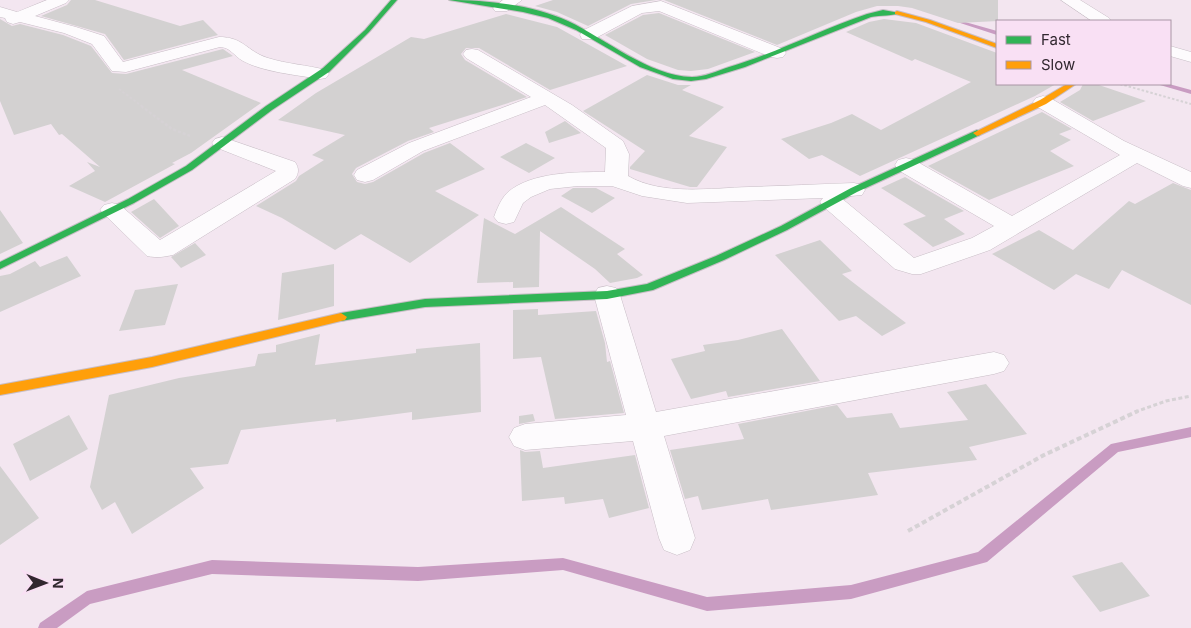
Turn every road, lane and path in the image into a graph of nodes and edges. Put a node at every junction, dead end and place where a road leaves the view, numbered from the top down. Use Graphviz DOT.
graph roads {
  1 [pos="61,0"];
  2 [pos="394,0"];
  3 [pos="452,0"];
  4 [pos="1068,0"];
  5 [pos="508,4"];
  6 [pos="0,12"];
  7 [pos="18,17"];
  8 [pos="1101,20"];
  9 [pos="0,24"];
  10 [pos="588,35"];
  11 [pos="996,46"];
  12 [pos="1171,51"];
  13 [pos="777,53"];
  14 [pos="472,54"];
  15 [pos="1191,57"];
  16 [pos="320,74"];
  17 [pos="1070,85"];
  18 [pos="1124,85"];
  19 [pos="118,89"];
  20 [pos="547,98"];
  21 [pos="1043,102"];
  22 [pos="1191,104"];
  23 [pos="220,144"];
  24 [pos="1137,154"];
  25 [pos="906,165"];
  26 [pos="365,175"];
  27 [pos="617,179"];
  28 [pos="1191,181"];
  29 [pos="854,190"];
  30 [pos="832,202"];
  31 [pos="112,210"];
  32 [pos="506,217"];
  33 [pos="1012,226"];
  34 [pos="0,266"];
  35 [pos="607,295"];
  36 [pos="994,363"];
  37 [pos="0,390"];
  38 [pos="1191,396"];
  39 [pos="644,427"];
  40 [pos="525,438"];
  41 [pos="908,531"];
  42 [pos="677,538"];
  1 -- 7 [label="street"];
  2 -- 16 [label="street"];
  3 -- 5 [label="street"];
  4 -- 8 [label="street"];
  5 -- 10 [label="street"];
  6 -- 7 [label="street"];
  7 -- 9 [label="street"];
  7 -- 16 [label="street"];
  10 -- 13 [label="street"];
  10 -- 13 [label="street"];
  11 -- 13 [label="street"];
  12 -- 15 [label="street"];
  14 -- 20 [label="street"];
  16 -- 23 [label="street"];
  17 -- 21 [label="street"];
  18 -- 22 [label="path"];
  19 -- 23 [label="path"];
  20 -- 26 [label="street"];
  20 -- 27 [label="street"];
  21 -- 24 [label="street"];
  21 -- 25 [label="street"];
  23 -- 31 [label="street"];
  23 -- 31 [label="street"];
  24 -- 28 [label="street"];
  24 -- 33 [label="street"];
  25 -- 29 [label="street"];
  25 -- 33 [label="street"];
  27 -- 29 [label="street"];
  27 -- 32 [label="street"];
  29 -- 30 [label="street"];
  30 -- 33 [label="street"];
  30 -- 35 [label="street"];
  31 -- 34 [label="street"];
  35 -- 37 [label="street"];
  35 -- 39 [label="street"];
  36 -- 39 [label="street"];
  38 -- 41 [label="path"];
  39 -- 40 [label="street"];
  39 -- 42 [label="street"];
}
